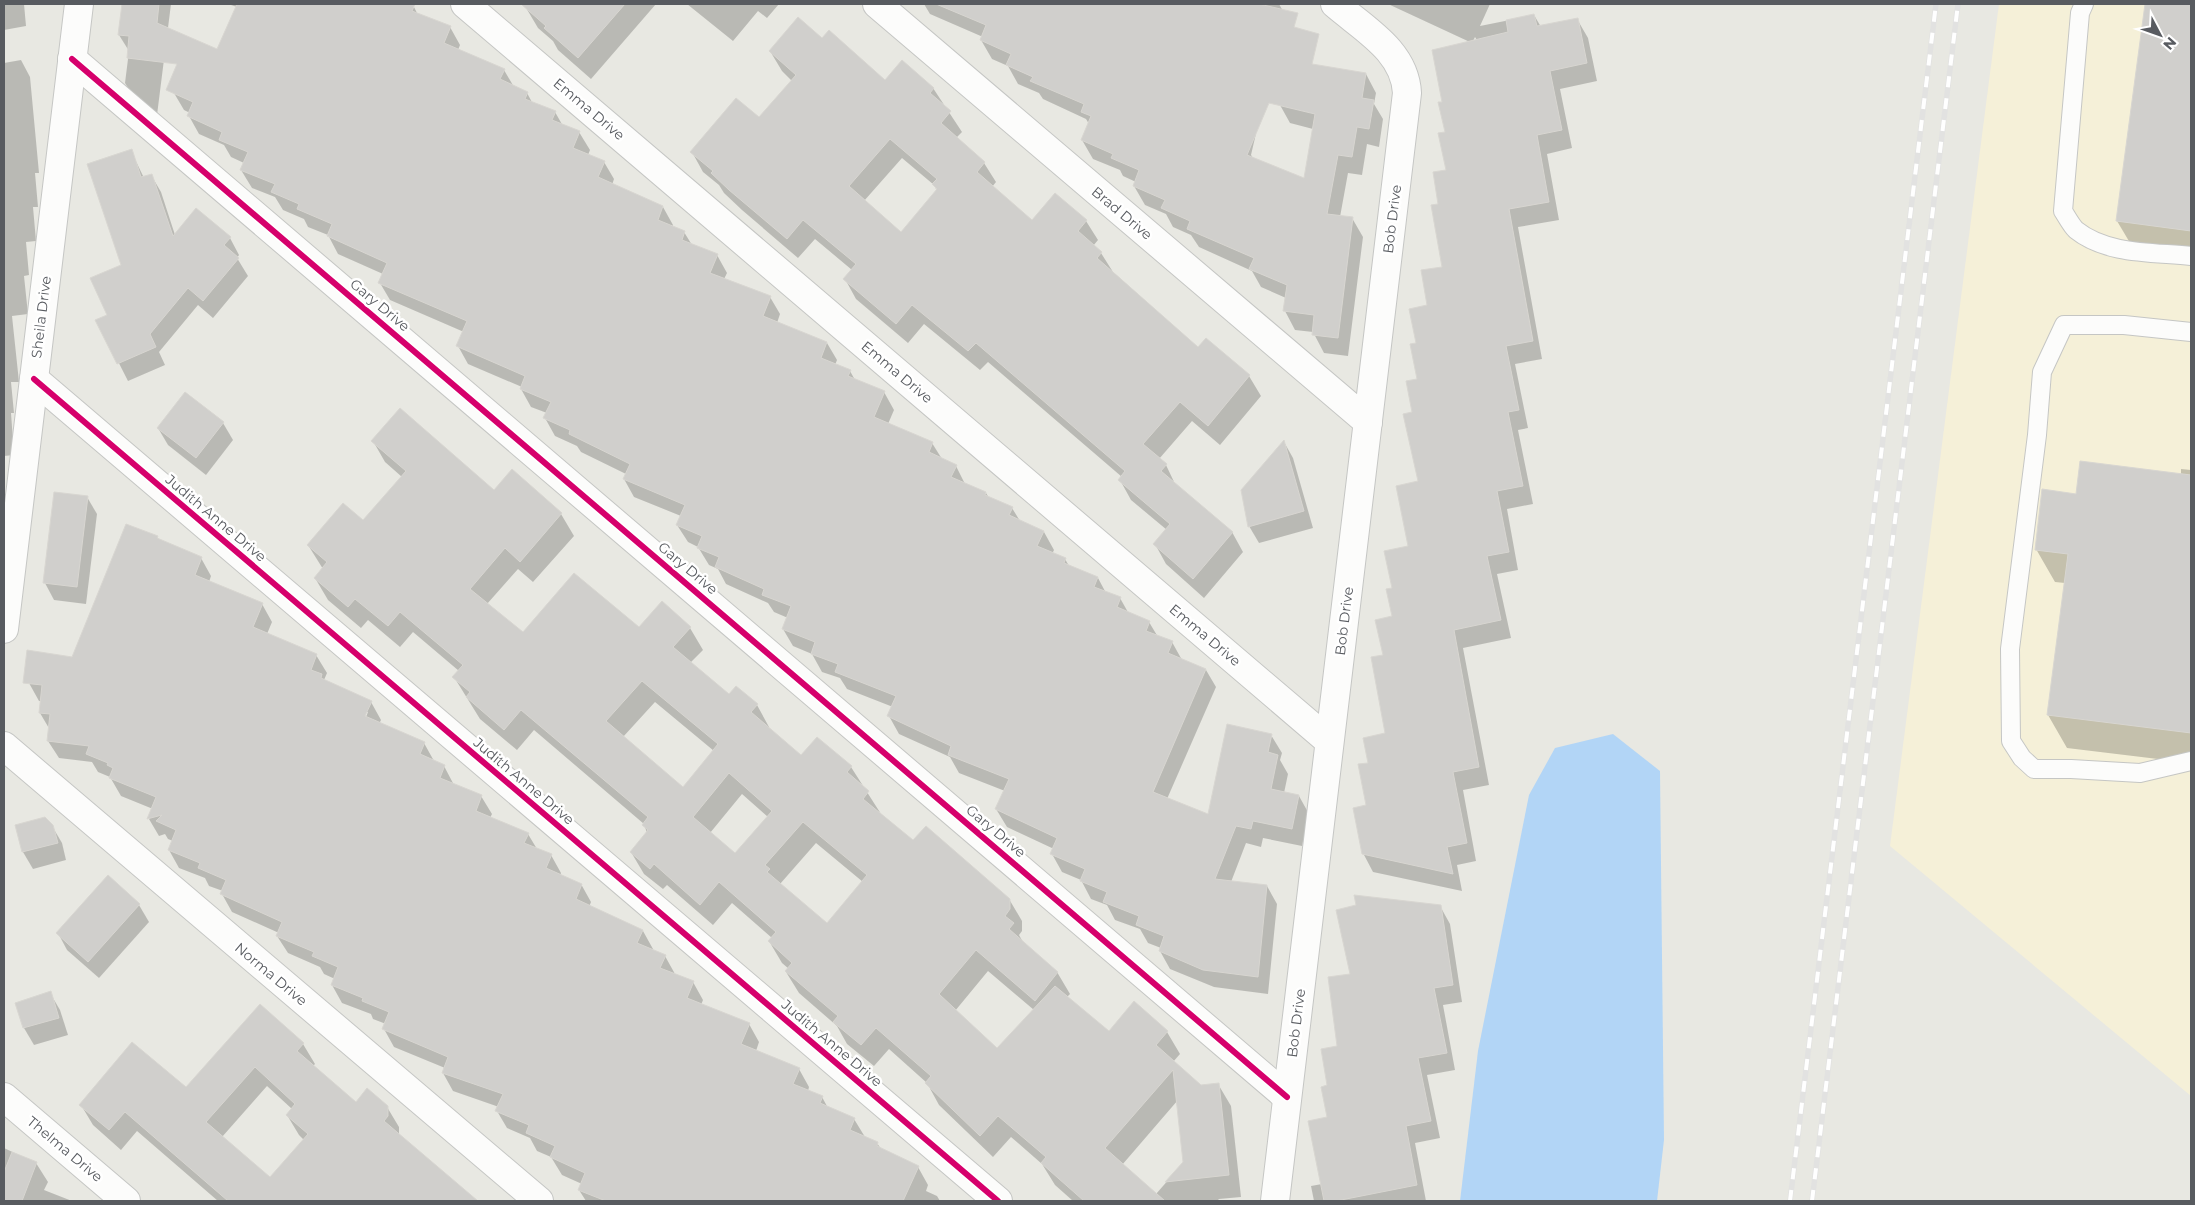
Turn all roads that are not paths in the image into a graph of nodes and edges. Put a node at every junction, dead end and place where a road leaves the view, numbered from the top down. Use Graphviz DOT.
graph roads {
  1 [pos="79,4"];
  2 [pos="465,4"];
  3 [pos="877,4"];
  4 [pos="1335,4"];
  5 [pos="2084,4"];
  6 [pos="72,59"];
  7 [pos="2191,256"];
  8 [pos="2191,332"];
  9 [pos="34,379"];
  10 [pos="1368,422"];
  11 [pos="4,630"];
  12 [pos="1329,741"];
  13 [pos="4,746"];
  14 [pos="2191,761"];
  15 [pos="4,1096"];
  16 [pos="1288,1097"];
  17 [pos="126,1201"];
  18 [pos="539,1201"];
  19 [pos="998,1201"];
  20 [pos="1275,1201"];
  1 -- 6 [label="street, Sheila Drive"];
  2 -- 12 [label="street, Emma Drive"];
  3 -- 10 [label="street, Brad Drive"];
  4 -- 10 [label="street, Bob Drive"];
  5 -- 7 [label="lane"];
  6 -- 9 [label="street, Sheila Drive"];
  6 -- 16 [label="street, Gary Drive"];
  8 -- 14 [label="lane"];
  9 -- 11 [label="street, Sheila Drive"];
  9 -- 19 [label="street, Judith Anne Drive"];
  10 -- 12 [label="street, Bob Drive"];
  12 -- 16 [label="street, Bob Drive"];
  13 -- 18 [label="street, Norma Drive"];
  15 -- 17 [label="street, Thelma Drive"];
  16 -- 20 [label="street, Bob Drive"];
}
